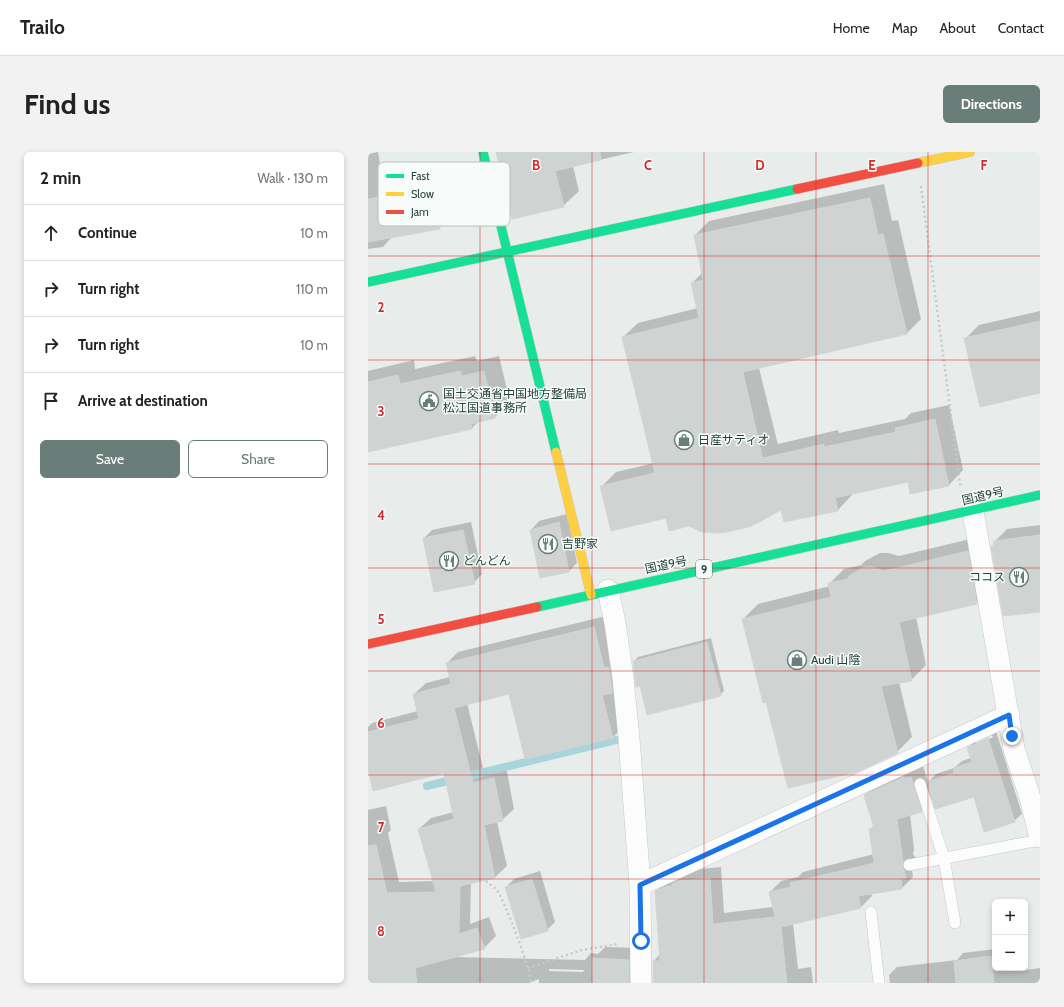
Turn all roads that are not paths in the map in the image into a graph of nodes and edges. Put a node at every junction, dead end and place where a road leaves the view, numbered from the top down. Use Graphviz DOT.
graph roads {
  1 [pos="483,152"];
  2 [pos="970,152"];
  3 [pos="485,162"];
  4 [pos="501,226"];
  5 [pos="508,253"];
  6 [pos="368,282"];
  7 [pos="1040,495"];
  8 [pos="973,511"];
  9 [pos="600,592"];
  10 [pos="368,644"];
  11 [pos="1009,715"];
  12 [pos="920,784"];
  13 [pos="1040,837"];
  14 [pos="1040,840"];
  15 [pos="944,858"];
  16 [pos="909,865"];
  17 [pos="640,885"];
  18 [pos="871,912"];
  19 [pos="955,924"];
  20 [pos="641,983"];
  21 [pos="879,983"];
  1 -- 3 [label="main road"];
  2 -- 5 [label="main road"];
  4 -- 5 [label="main road"];
  5 -- 6 [label="main road"];
  5 -- 9 [label="main road"];
  7 -- 8 [label="main road, 国道9号 / 9"];
  8 -- 9 [label="main road, 国道9号 / 9"];
  8 -- 11 [label="street"];
  9 -- 10 [label="main road, 国道9号 / 9"];
  9 -- 17 [label="street"];
  11 -- 13 [label="street"];
  11 -- 17 [label="street"];
  12 -- 15 [label="lane"];
  14 -- 15 [label="lane"];
  15 -- 16 [label="lane"];
  15 -- 19 [label="lane"];
  17 -- 20 [label="street"];
  18 -- 21 [label="lane"];
}
